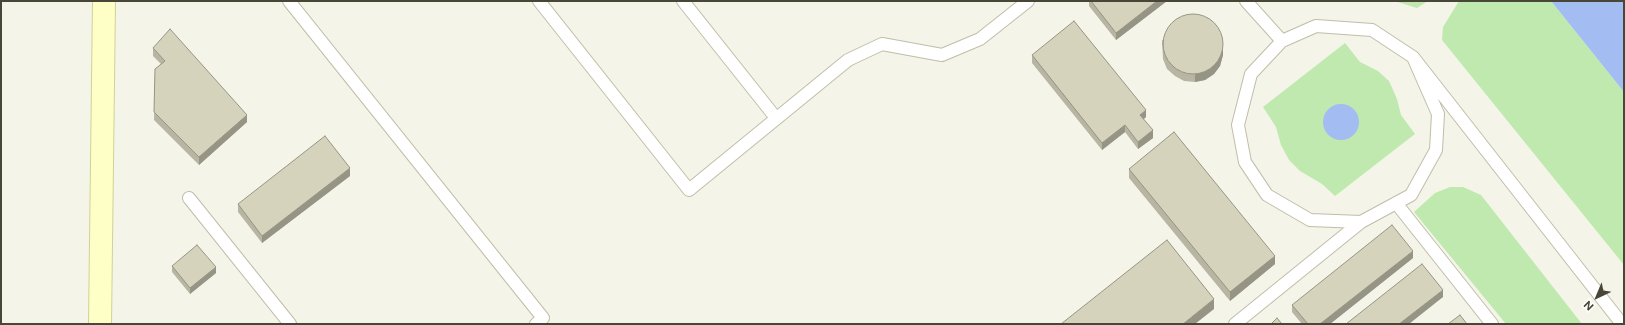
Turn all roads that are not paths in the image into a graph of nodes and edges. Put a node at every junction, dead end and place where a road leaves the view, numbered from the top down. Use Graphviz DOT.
graph roads {
  1 [pos="104,1"];
  2 [pos="289,1"];
  3 [pos="539,1"];
  4 [pos="683,1"];
  5 [pos="1028,1"];
  6 [pos="1246,1"];
  7 [pos="1282,41"];
  8 [pos="1413,57"];
  9 [pos="776,118"];
  10 [pos="189,198"];
  11 [pos="1396,203"];
  12 [pos="1361,222"];
  13 [pos="100,324"];
  14 [pos="290,324"];
  15 [pos="536,324"];
  16 [pos="1235,324"];
  17 [pos="1492,324"];
  18 [pos="1622,324"];
  1 -- 13 [label="street"];
  2 -- 15 [label="lane"];
  3 -- 9 [label="lane"];
  4 -- 9 [label="lane"];
  5 -- 9 [label="lane"];
  6 -- 7 [label="lane"];
  7 -- 8 [label="lane"];
  7 -- 12 [label="lane"];
  8 -- 11 [label="lane"];
  8 -- 18 [label="lane"];
  10 -- 14 [label="lane"];
  11 -- 12 [label="lane"];
  11 -- 17 [label="lane"];
  12 -- 16 [label="lane"];
}
